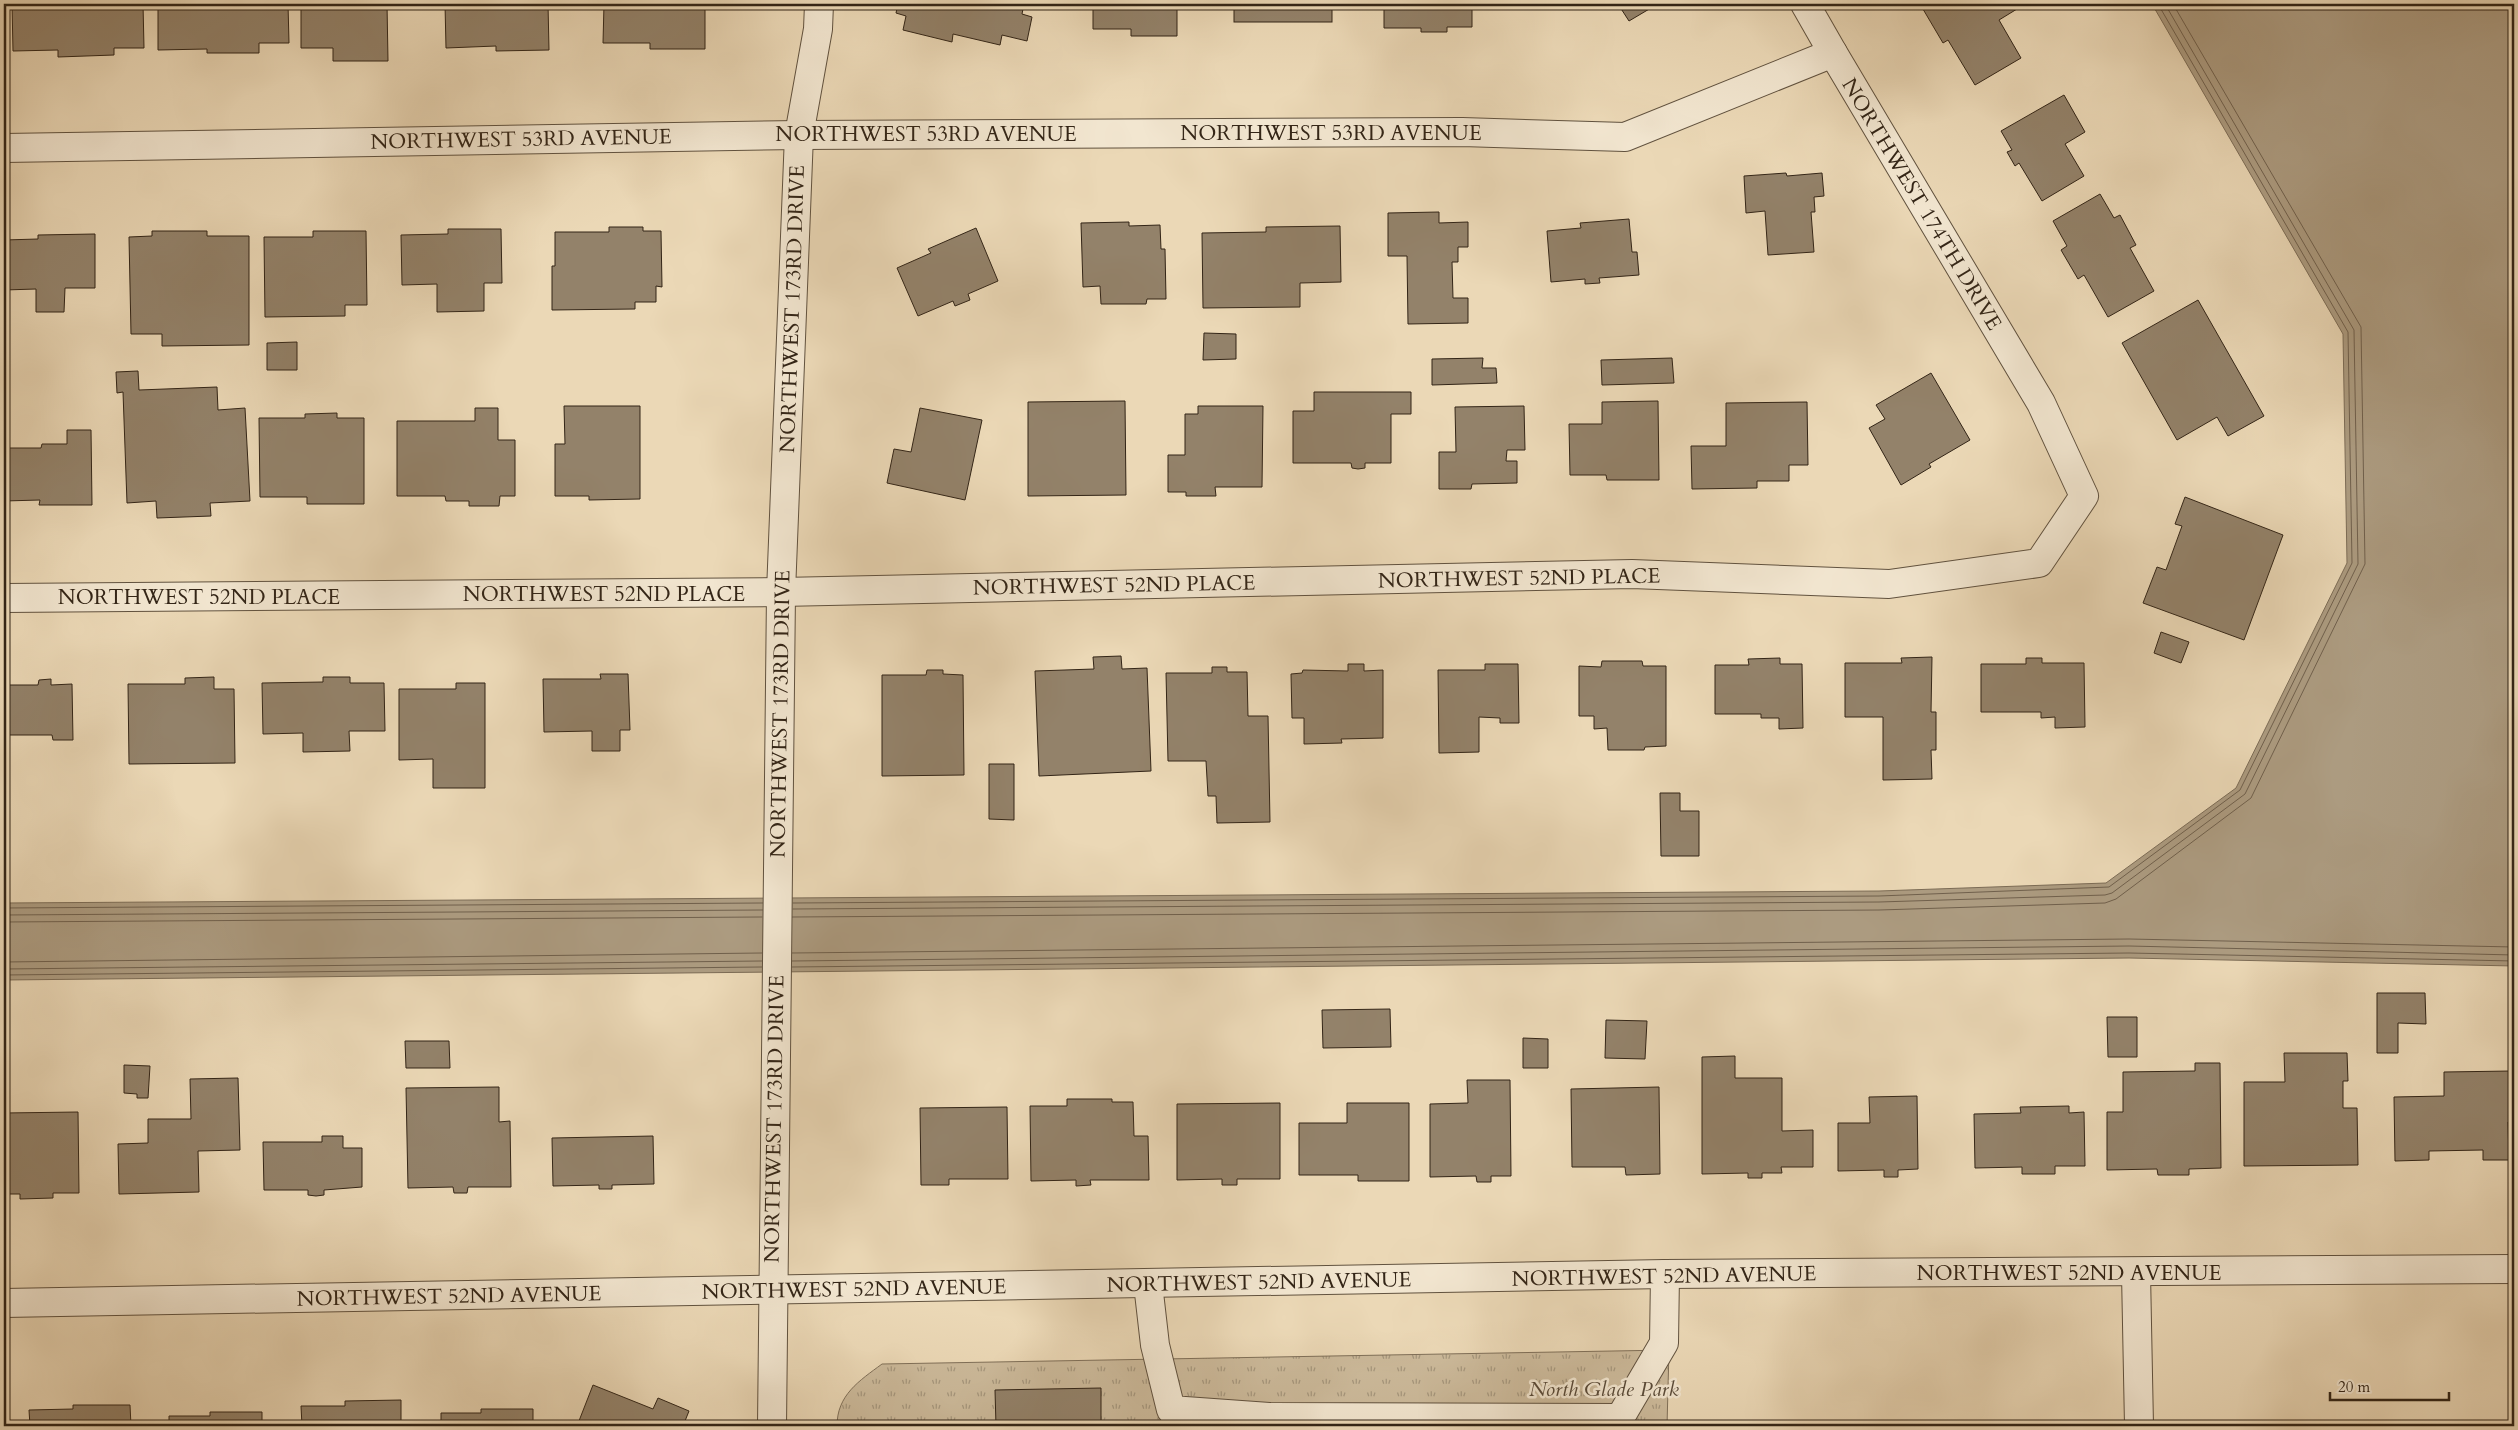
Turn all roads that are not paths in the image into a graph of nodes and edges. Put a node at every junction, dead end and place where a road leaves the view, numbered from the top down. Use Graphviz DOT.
graph roads {
  1 [pos="819,4"];
  2 [pos="1806,4"];
  3 [pos="1832,53"];
  4 [pos="799,134"];
  5 [pos="4,148"];
  6 [pos="2041,403"];
  7 [pos="781,592"];
  8 [pos="4,598"];
  9 [pos="2514,1269"];
  10 [pos="2136,1273"];
  11 [pos="1665,1274"];
  12 [pos="1148,1284"];
  13 [pos="772,1291"];
  14 [pos="4,1303"];
  15 [pos="772,1426"];
  16 [pos="2139,1426"];
  1 -- 4 [label="street, NORTHWEST 173RD DRIVE"];
  2 -- 3 [label="street, NORTHWEST 174TH DRIVE"];
  3 -- 4 [label="street, NORTHWEST 53RD AVENUE"];
  3 -- 6 [label="street, NORTHWEST 174TH DRIVE"];
  4 -- 5 [label="street, NORTHWEST 53RD AVENUE"];
  4 -- 7 [label="street, NORTHWEST 173RD DRIVE"];
  6 -- 7 [label="street, NORTHWEST 52ND PLACE"];
  7 -- 8 [label="street, NORTHWEST 52ND PLACE"];
  7 -- 13 [label="street, NORTHWEST 173RD DRIVE"];
  9 -- 10 [label="street, NORTHWEST 52ND AVENUE"];
  10 -- 11 [label="street, NORTHWEST 52ND AVENUE"];
  10 -- 16 [label="street"];
  11 -- 12 [label="street, NORTHWEST 52ND AVENUE"];
  11 -- 12 [label="street"];
  12 -- 13 [label="street, NORTHWEST 52ND AVENUE"];
  13 -- 14 [label="street, NORTHWEST 52ND AVENUE"];
  13 -- 15 [label="street, NORTHWEST 173RD DRIVE"];
}
